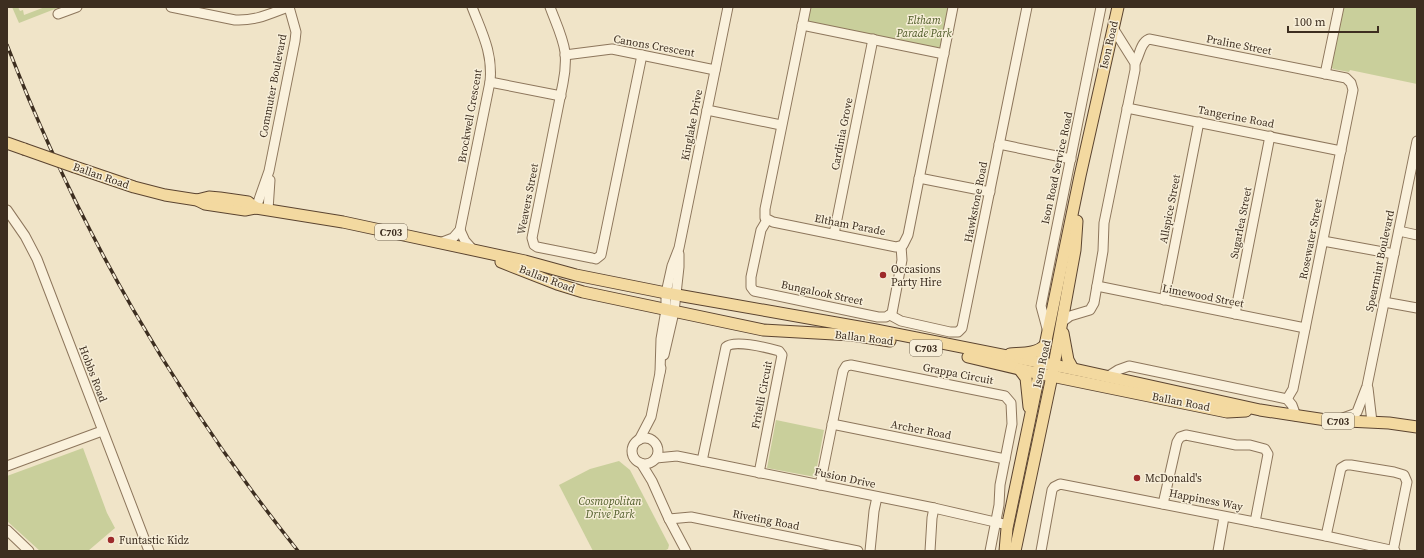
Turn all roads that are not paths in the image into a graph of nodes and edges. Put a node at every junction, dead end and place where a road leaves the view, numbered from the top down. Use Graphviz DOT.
graph roads {
  1 [pos="77,7"];
  2 [pos="171,7"];
  3 [pos="289,7"];
  4 [pos="472,7"];
  5 [pos="550,7"];
  6 [pos="728,7"];
  7 [pos="806,7"];
  8 [pos="953,7"];
  9 [pos="1027,7"];
  10 [pos="1101,7"];
  11 [pos="1118,7"];
  12 [pos="1339,7"];
  13 [pos="58,14"];
  14 [pos="802,25"];
  15 [pos="1113,28"];
  16 [pos="873,39"];
  17 [pos="944,54"];
  18 [pos="565,55"];
  19 [pos="642,55"];
  20 [pos="1135,63"];
  21 [pos="715,70"];
  22 [pos="1325,74"];
  23 [pos="490,82"];
  24 [pos="1351,83"];
  25 [pos="561,96"];
  26 [pos="1127,108"];
  27 [pos="707,110"];
  28 [pos="1199,122"];
  29 [pos="781,125"];
  30 [pos="1270,136"];
  31 [pos="1417,142"];
  32 [pos="7,143"];
  33 [pos="999,144"];
  34 [pos="1341,151"];
  35 [pos="1071,159"];
  36 [pos="270,171"];
  37 [pos="1080,176"];
  38 [pos="919,178"];
  39 [pos="990,192"];
  40 [pos="256,208"];
  41 [pos="7,210"];
  42 [pos="268,210"];
  43 [pos="768,220"];
  44 [pos="460,230"];
  45 [pos="1399,231"];
  46 [pos="834,234"];
  47 [pos="1417,235"];
  48 [pos="1323,241"];
  49 [pos="440,243"];
  50 [pos="901,246"];
  51 [pos="473,250"];
  52 [pos="1394,254"];
  53 [pos="1097,286"];
  54 [pos="670,294"];
  55 [pos="1164,300"];
  56 [pos="1384,302"];
  57 [pos="1417,308"];
  58 [pos="670,311"];
  59 [pos="1235,314"];
  60 [pos="890,315"];
  61 [pos="1062,322"];
  62 [pos="1305,328"];
  63 [pos="1048,332"];
  64 [pos="1046,345"];
  65 [pos="994,354"];
  66 [pos="1041,369"];
  67 [pos="1020,370"];
  68 [pos="1074,370"];
  69 [pos="1053,371"];
  70 [pos="660,372"];
  71 [pos="1107,377"];
  72 [pos="1090,384"];
  73 [pos="1367,386"];
  74 [pos="1048,395"];
  75 [pos="1288,399"];
  76 [pos="1260,410"];
  77 [pos="1296,416"];
  78 [pos="651,417"];
  79 [pos="1334,420"];
  80 [pos="1372,422"];
  81 [pos="1029,423"];
  82 [pos="832,424"];
  83 [pos="1417,427"];
  84 [pos="102,431"];
  85 [pos="640,440"];
  86 [pos="652,440"];
  87 [pos="658,449"];
  88 [pos="677,456"];
  89 [pos="1005,459"];
  90 [pos="653,460"];
  91 [pos="702,461"];
  92 [pos="641,463"];
  93 [pos="7,466"];
  94 [pos="759,473"];
  95 [pos="652,481"];
  96 [pos="820,485"];
  97 [pos="877,497"];
  98 [pos="1164,504"];
  99 [pos="934,508"];
  100 [pos="1224,517"];
  101 [pos="669,519"];
  102 [pos="1022,520"];
  103 [pos="995,522"];
  104 [pos="1256,522"];
  105 [pos="1008,525"];
  106 [pos="7,530"];
  107 [pos="1326,536"];
  108 [pos="1044,550"];
  109 [pos="30,551"];
  110 [pos="148,551"];
  111 [pos="686,551"];
  112 [pos="858,551"];
  113 [pos="870,551"];
  114 [pos="930,551"];
  115 [pos="990,551"];
  116 [pos="1005,551"];
  117 [pos="1015,551"];
  118 [pos="1218,551"];
  119 [pos="1394,551"];
  1 -- 13 [label="street"];
  2 -- 3 [label="street"];
  3 -- 36 [label="street, Commuter Boulevard"];
  4 -- 23 [label="street, Brockwell Crescent"];
  5 -- 18 [label="street, Weavers Street"];
  6 -- 21 [label="street, Kinglake Drive"];
  7 -- 14 [label="street"];
  8 -- 17 [label="street"];
  9 -- 33 [label="street, Hawkstone Road"];
  10 -- 35 [label="street, Ison Road Service Road"];
  11 -- 15 [label="main road, Ison Road"];
  12 -- 22 [label="street"];
  14 -- 16 [label="street"];
  14 -- 29 [label="street"];
  15 -- 20 [label="street"];
  15 -- 37 [label="main road, Ison Road"];
  16 -- 17 [label="street"];
  16 -- 46 [label="street, Cardinia Grove"];
  17 -- 38 [label="street"];
  18 -- 19 [label="street, Canons Crescent"];
  18 -- 25 [label="street, Weavers Street"];
  19 -- 21 [label="street, Canons Crescent"];
  19 -- 25 [label="street, Weavers Street"];
  20 -- 22 [label="street, Praline Street"];
  20 -- 26 [label="street"];
  21 -- 27 [label="street, Kinglake Drive"];
  22 -- 24 [label="street, Praline Street"];
  23 -- 25 [label="street"];
  23 -- 44 [label="street, Brockwell Crescent"];
  24 -- 34 [label="street, Rosewater Street"];
  26 -- 28 [label="street, Tangerine Road"];
  26 -- 53 [label="street"];
  27 -- 29 [label="street"];
  27 -- 54 [label="street, Kinglake Drive"];
  28 -- 30 [label="street, Tangerine Road"];
  28 -- 55 [label="street, Allspice Street"];
  29 -- 43 [label="street"];
  30 -- 34 [label="street, Tangerine Road"];
  30 -- 59 [label="street, Sugarlea Street"];
  31 -- 45 [label="street, Spearmint Boulevard"];
  32 -- 40 [label="main road, Ballan Road / C703, bridge"];
  33 -- 35 [label="street"];
  33 -- 39 [label="street, Hawkstone Road"];
  34 -- 48 [label="street, Rosewater Street"];
  35 -- 63 [label="street, Ison Road Service Road"];
  36 -- 40 [label="street, Commuter Boulevard"];
  36 -- 42 [label="street, Commuter Boulevard"];
  37 -- 61 [label="main road, Ison Road"];
  37 -- 63 [label="main road, Ison Road"];
  38 -- 39 [label="street"];
  38 -- 50 [label="street"];
  39 -- 60 [label="street, Hawkstone Road"];
  40 -- 42 [label="main road, Ballan Road / C703"];
  41 -- 84 [label="street, Hobbs Road"];
  42 -- 49 [label="main road, Ballan Road / C703"];
  43 -- 46 [label="street, Eltham Parade"];
  43 -- 60 [label="street, Bungalook Street"];
  44 -- 49 [label="street"];
  44 -- 51 [label="street"];
  45 -- 47 [label="street"];
  45 -- 52 [label="street, Spearmint Boulevard"];
  46 -- 50 [label="street, Eltham Parade"];
  48 -- 52 [label="street"];
  48 -- 62 [label="street, Rosewater Street"];
  49 -- 51 [label="main road, Ballan Road / C703"];
  50 -- 60 [label="street"];
  51 -- 54 [label="main road, Ballan Road / C703"];
  51 -- 58 [label="main road, Ballan Road / C703"];
  52 -- 56 [label="street, Spearmint Boulevard"];
  53 -- 55 [label="street, Limewood Street"];
  53 -- 61 [label="street"];
  54 -- 58 [label="street, Kinglake Drive"];
  54 -- 65 [label="main road, Ballan Road / C703"];
  55 -- 59 [label="street, Limewood Street"];
  56 -- 57 [label="street"];
  56 -- 73 [label="street, Spearmint Boulevard"];
  58 -- 67 [label="main road, Ballan Road / C703"];
  58 -- 70 [label="street"];
  58 -- 70 [label="street"];
  59 -- 62 [label="street, Limewood Street"];
  61 -- 68 [label="main road"];
  61 -- 69 [label="main road, Ison Road"];
  62 -- 75 [label="street, Rosewater Street"];
  63 -- 64 [label="main road, Ison Road"];
  64 -- 65 [label="main road"];
  64 -- 66 [label="main road, Ison Road"];
  65 -- 66 [label="main road, Ballan Road / C703"];
  66 -- 67 [label="main road, Ballan Road / C703"];
  66 -- 69 [label="main road, Ballan Road / C703"];
  66 -- 81 [label="main road, Ison Road"];
  67 -- 81 [label="main road"];
  68 -- 69 [label="main road, Ballan Road / C703"];
  68 -- 71 [label="main road, Ballan Road / C703"];
  69 -- 72 [label="main road, Ballan Road / C703"];
  69 -- 74 [label="main road, Ison Road"];
  70 -- 78 [label="street"];
  71 -- 75 [label="street"];
  71 -- 76 [label="main road, Ballan Road / C703"];
  72 -- 74 [label="main road"];
  72 -- 76 [label="main road, Ballan Road / C703"];
  73 -- 79 [label="street, Spearmint Boulevard"];
  73 -- 80 [label="street, Spearmint Boulevard"];
  74 -- 102 [label="main road, Ison Road"];
  75 -- 77 [label="street"];
  76 -- 77 [label="main road, Ballan Road / C703"];
  77 -- 79 [label="main road, Ballan Road / C703"];
  78 -- 85 [label="street"];
  78 -- 86 [label="street"];
  79 -- 80 [label="main road, Ballan Road / C703"];
  80 -- 83 [label="main road, Ballan Road / C703"];
  81 -- 105 [label="main road, Ison Road"];
  82 -- 89 [label="street, Archer Road"];
  82 -- 89 [label="street, Grappa Circuit"];
  82 -- 96 [label="street, Grappa Circuit"];
  84 -- 93 [label="street"];
  84 -- 110 [label="street, Hobbs Road"];
  85 -- 86 [label="street"];
  85 -- 92 [label="street"];
  86 -- 87 [label="street"];
  87 -- 88 [label="street, Fusion Drive"];
  87 -- 90 [label="street"];
  88 -- 90 [label="street, Fusion Drive"];
  88 -- 91 [label="street, Fusion Drive"];
  89 -- 103 [label="street, Grappa Circuit"];
  90 -- 92 [label="street"];
  90 -- 95 [label="street"];
  91 -- 94 [label="street, Fusion Drive"];
  91 -- 94 [label="street, Fritelli Circuit"];
  92 -- 95 [label="street"];
  94 -- 96 [label="street, Fusion Drive"];
  95 -- 101 [label="street"];
  96 -- 97 [label="street, Fusion Drive"];
  97 -- 99 [label="street, Fusion Drive"];
  97 -- 113 [label="street"];
  98 -- 100 [label="street, Happiness Way"];
  98 -- 104 [label="street"];
  98 -- 108 [label="street, Happiness Way"];
  99 -- 103 [label="street, Fusion Drive"];
  99 -- 114 [label="street"];
  100 -- 104 [label="street, Happiness Way"];
  100 -- 118 [label="street"];
  101 -- 111 [label="street"];
  101 -- 112 [label="street, Riveting Road"];
  102 -- 105 [label="main road"];
  102 -- 117 [label="main road, Ison Road"];
  103 -- 105 [label="street, Fusion Drive"];
  103 -- 115 [label="street, Grappa Circuit"];
  104 -- 107 [label="street, Happiness Way"];
  105 -- 116 [label="main road, Ison Road"];
  106 -- 109 [label="street"];
  107 -- 119 [label="street, Happiness Way"];
  107 -- 119 [label="street"];
}
